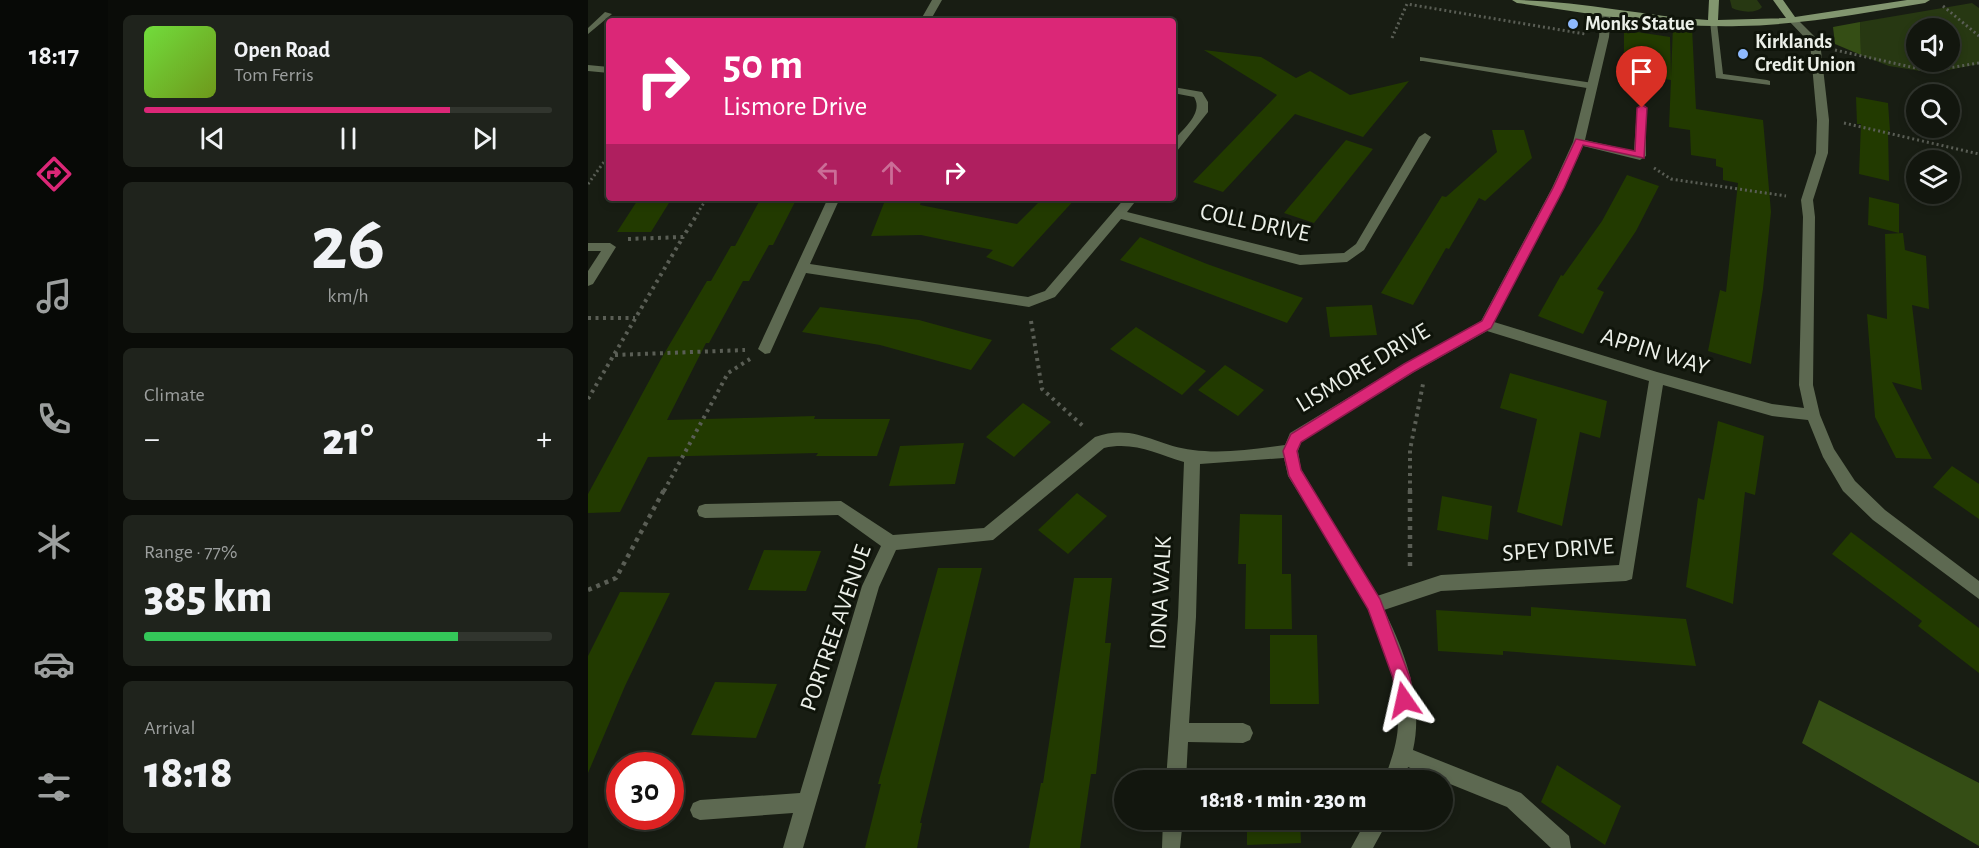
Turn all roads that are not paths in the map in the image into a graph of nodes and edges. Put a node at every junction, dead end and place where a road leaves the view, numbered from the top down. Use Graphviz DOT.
graph roads {
  1 [pos="937,0"];
  2 [pos="1517,0"];
  3 [pos="1714,0"];
  4 [pos="1778,0"];
  5 [pos="1925,0"];
  6 [pos="1606,12"];
  7 [pos="608,14"];
  8 [pos="927,18"];
  9 [pos="1793,20"];
  10 [pos="1713,23"];
  11 [pos="588,32"];
  12 [pos="1424,59"];
  13 [pos="588,68"];
  14 [pos="606,70"];
  15 [pos="1767,83"];
  16 [pos="1593,86"];
  17 [pos="1176,90"];
  18 [pos="1642,108"];
  19 [pos="1425,137"];
  20 [pos="1579,141"];
  21 [pos="1176,144"];
  22 [pos="833,201"];
  23 [pos="1129,201"];
  24 [pos="1118,214"];
  25 [pos="588,247"];
  26 [pos="803,268"];
  27 [pos="588,281"];
  28 [pos="1486,325"];
  29 [pos="765,349"];
  30 [pos="1657,378"];
  31 [pos="1812,415"];
  32 [pos="1290,451"];
  33 [pos="1192,457"];
  34 [pos="705,511"];
  35 [pos="891,543"];
  36 [pos="1979,591"];
  37 [pos="1374,605"];
  38 [pos="1179,732"];
  39 [pos="1243,733"];
  40 [pos="1402,755"];
  41 [pos="1177,770"];
  42 [pos="1397,770"];
  43 [pos="806,802"];
  44 [pos="700,810"];
  45 [pos="1173,830"];
  46 [pos="1372,830"];
  47 [pos="1172,846"];
  48 [pos="793,848"];
  49 [pos="1361,848"];
  50 [pos="1560,848"];
  1 -- 8 [label="street"];
  2 -- 6 [label="street"];
  3 -- 10 [label="street"];
  4 -- 9 [label="street"];
  5 -- 9 [label="street"];
  6 -- 10 [label="street"];
  6 -- 16 [label="street"];
  7 -- 11 [label="lane"];
  9 -- 10 [label="street"];
  9 -- 31 [label="street"];
  10 -- 15 [label="lane"];
  12 -- 16 [label="lane"];
  13 -- 14 [label="street"];
  16 -- 20 [label="street"];
  17 -- 21 [label="street"];
  18 -- 20 [label="street"];
  19 -- 24 [label="street, COLL DRIVE"];
  20 -- 28 [label="street"];
  22 -- 26 [label="street"];
  23 -- 24 [label="street"];
  24 -- 26 [label="street"];
  25 -- 27 [label="street"];
  26 -- 29 [label="street"];
  28 -- 30 [label="street, APPIN WAY"];
  28 -- 32 [label="street, LISMORE DRIVE"];
  30 -- 31 [label="street, APPIN WAY"];
  30 -- 37 [label="street, SPEY DRIVE"];
  31 -- 36 [label="street"];
  32 -- 33 [label="street"];
  32 -- 37 [label="street, LISMORE DRIVE"];
  33 -- 35 [label="street, PORTREE AVENUE"];
  33 -- 38 [label="street, IONA WALK"];
  34 -- 35 [label="street"];
  35 -- 43 [label="street, PORTREE AVENUE"];
  37 -- 40 [label="street, LISMORE DRIVE"];
  38 -- 39 [label="street"];
  38 -- 41 [label="street, IONA WALK"];
  40 -- 42 [label="street, LISMORE DRIVE"];
  40 -- 50 [label="street"];
  43 -- 44 [label="street"];
  43 -- 48 [label="street, PORTREE AVENUE"];
  45 -- 47 [label="street"];
  46 -- 49 [label="street"];
}
